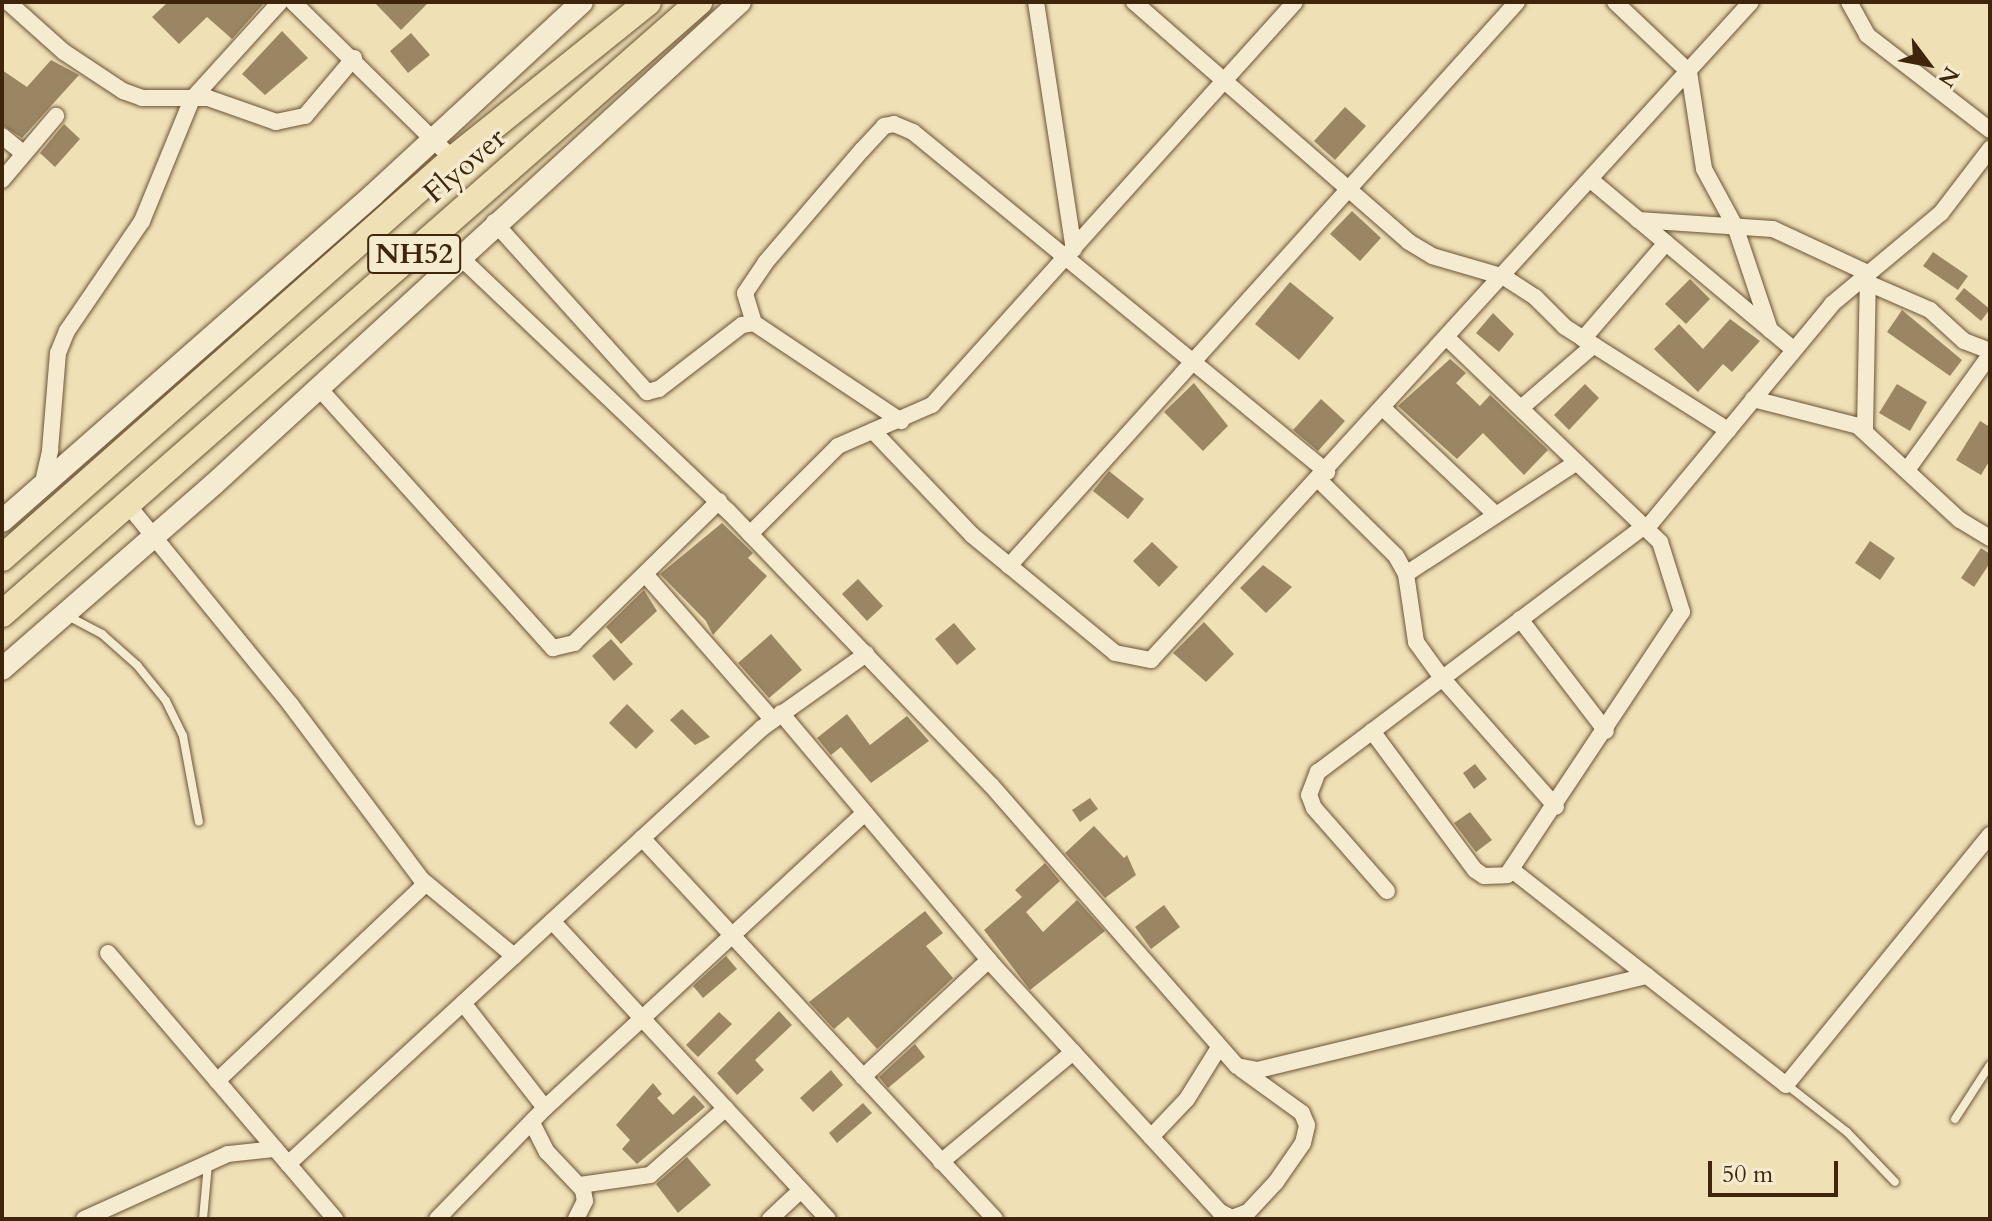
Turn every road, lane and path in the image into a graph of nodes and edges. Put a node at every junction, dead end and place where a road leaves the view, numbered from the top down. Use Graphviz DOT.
graph roads {
  1 [pos="8,2"];
  2 [pos="280,2"];
  3 [pos="293,2"];
  4 [pos="582,2"];
  5 [pos="648,2"];
  6 [pos="699,2"];
  7 [pos="740,2"];
  8 [pos="1036,2"];
  9 [pos="1134,2"];
  10 [pos="1295,2"];
  11 [pos="1517,2"];
  12 [pos="1615,2"];
  13 [pos="1751,2"];
  14 [pos="1849,2"];
  15 [pos="354,58"];
  16 [pos="1689,72"];
  17 [pos="1227,83"];
  18 [pos="192,99"];
  19 [pos="56,116"];
  20 [pos="1990,130"];
  21 [pos="2,136"];
  22 [pos="434,138"];
  23 [pos="1990,149"];
  24 [pos="24,154"];
  25 [pos="453,159"];
  26 [pos="2,180"];
  27 [pos="1592,181"];
  28 [pos="1351,191"];
  29 [pos="1638,220"];
  30 [pos="494,222"];
  31 [pos="1735,226"];
  32 [pos="1666,243"];
  33 [pos="1070,253"];
  34 [pos="459,256"];
  35 [pos="1504,277"];
  36 [pos="1868,278"];
  37 [pos="754,323"];
  38 [pos="1770,330"];
  39 [pos="1448,339"];
  40 [pos="1588,342"];
  41 [pos="1794,350"];
  42 [pos="1990,353"];
  43 [pos="1195,363"];
  44 [pos="317,386"];
  45 [pos="1753,399"];
  46 [pos="1521,408"];
  47 [pos="1384,409"];
  48 [pos="901,421"];
  49 [pos="1728,430"];
  50 [pos="873,431"];
  51 [pos="1865,432"];
  52 [pos="1577,462"];
  53 [pos="1907,470"];
  54 [pos="1323,476"];
  55 [pos="41,486"];
  56 [pos="719,501"];
  57 [pos="128,505"];
  58 [pos="1496,515"];
  59 [pos="2,521"];
  60 [pos="1646,527"];
  61 [pos="750,534"];
  62 [pos="154,535"];
  63 [pos="1990,538"];
  64 [pos="2,558"];
  65 [pos="1009,566"];
  66 [pos="645,574"];
  67 [pos="1406,574"];
  68 [pos="2,614"];
  69 [pos="65,615"];
  70 [pos="1520,619"];
  71 [pos="866,654"];
  72 [pos="2,669"];
  73 [pos="1442,678"];
  74 [pos="777,716"];
  75 [pos="1372,731"];
  76 [pos="1606,731"];
  77 [pos="1556,807"];
  78 [pos="865,813"];
  79 [pos="199,822"];
  80 [pos="1990,835"];
  81 [pos="642,838"];
  82 [pos="1512,870"];
  83 [pos="425,884"];
  84 [pos="1387,891"];
  85 [pos="552,921"];
  86 [pos="733,937"];
  87 [pos="108,953"];
  88 [pos="514,956"];
  89 [pos="989,960"];
  90 [pos="1647,976"];
  91 [pos="463,1003"];
  92 [pos="644,1021"];
  93 [pos="1218,1049"];
  94 [pos="1073,1052"];
  95 [pos="1990,1065"];
  96 [pos="1237,1066"];
  97 [pos="863,1077"];
  98 [pos="217,1081"];
  99 [pos="1786,1085"];
  100 [pos="545,1108"];
  101 [pos="726,1108"];
  102 [pos="1955,1119"];
  103 [pos="532,1123"];
  104 [pos="1151,1137"];
  105 [pos="275,1149"];
  106 [pos="208,1162"];
  107 [pos="941,1162"];
  108 [pos="288,1164"];
  109 [pos="1895,1182"];
  110 [pos="580,1185"];
  111 [pos="801,1190"];
  112 [pos="1224,1217"];
  113 [pos="84,1219"];
  114 [pos="203,1219"];
  115 [pos="335,1219"];
  116 [pos="437,1219"];
  117 [pos="576,1219"];
  118 [pos="770,1219"];
  119 [pos="828,1219"];
  120 [pos="995,1219"];
  1 -- 18 [label="street"];
  2 -- 18 [label="street"];
  3 -- 15 [label="street"];
  4 -- 22 [label="main road"];
  5 -- 25 [label="highway, Flyover / NH52"];
  6 -- 57 [label="highway, Flyover / NH52"];
  7 -- 30 [label="main road"];
  8 -- 33 [label="street"];
  9 -- 17 [label="street"];
  10 -- 17 [label="street"];
  11 -- 28 [label="street"];
  12 -- 16 [label="street"];
  13 -- 16 [label="street"];
  14 -- 20 [label="street"];
  15 -- 18 [label="street"];
  15 -- 22 [label="street"];
  16 -- 27 [label="street"];
  16 -- 31 [label="street"];
  17 -- 28 [label="street"];
  17 -- 33 [label="street"];
  18 -- 55 [label="street"];
  19 -- 24 [label="street"];
  21 -- 24 [label="street"];
  22 -- 25 [label="street"];
  22 -- 55 [label="main road"];
  23 -- 36 [label="street"];
  24 -- 26 [label="street"];
  25 -- 64 [label="highway, NH52"];
  27 -- 29 [label="street"];
  27 -- 35 [label="street"];
  28 -- 35 [label="street"];
  28 -- 43 [label="street"];
  29 -- 31 [label="street"];
  29 -- 32 [label="street"];
  30 -- 34 [label="main road"];
  30 -- 37 [label="street"];
  31 -- 36 [label="street"];
  31 -- 38 [label="street"];
  32 -- 38 [label="street"];
  32 -- 40 [label="street"];
  33 -- 37 [label="street"];
  33 -- 43 [label="street"];
  33 -- 48 [label="street"];
  34 -- 44 [label="main road"];
  34 -- 56 [label="street"];
  35 -- 39 [label="street"];
  35 -- 40 [label="street"];
  36 -- 41 [label="street"];
  36 -- 42 [label="street"];
  36 -- 51 [label="street"];
  37 -- 48 [label="street"];
  38 -- 41 [label="street"];
  39 -- 46 [label="street"];
  39 -- 47 [label="street"];
  40 -- 46 [label="street"];
  40 -- 49 [label="street"];
  41 -- 45 [label="street"];
  42 -- 53 [label="street"];
  43 -- 54 [label="street"];
  43 -- 65 [label="street"];
  44 -- 62 [label="main road"];
  44 -- 66 [label="street"];
  45 -- 49 [label="street"];
  45 -- 51 [label="street"];
  46 -- 52 [label="street"];
  47 -- 54 [label="street"];
  47 -- 58 [label="street"];
  48 -- 50 [label="street"];
  49 -- 60 [label="street"];
  50 -- 61 [label="street"];
  50 -- 65 [label="street"];
  51 -- 53 [label="street"];
  52 -- 58 [label="street"];
  52 -- 60 [label="street"];
  53 -- 63 [label="street"];
  54 -- 65 [label="street"];
  54 -- 67 [label="street"];
  55 -- 59 [label="main road"];
  56 -- 61 [label="street"];
  56 -- 66 [label="street"];
  57 -- 62 [label="street"];
  57 -- 68 [label="highway, NH52"];
  58 -- 67 [label="street"];
  60 -- 70 [label="street"];
  60 -- 76 [label="street"];
  61 -- 71 [label="street"];
  62 -- 69 [label="main road"];
  62 -- 83 [label="street"];
  66 -- 74 [label="street"];
  67 -- 73 [label="street"];
  69 -- 72 [label="main road"];
  69 -- 79 [label="lane"];
  70 -- 73 [label="street"];
  70 -- 76 [label="street"];
  71 -- 74 [label="street"];
  71 -- 93 [label="street"];
  73 -- 75 [label="street"];
  73 -- 77 [label="street"];
  74 -- 78 [label="street"];
  74 -- 81 [label="street"];
  75 -- 82 [label="street"];
  75 -- 84 [label="street"];
  76 -- 77 [label="street"];
  77 -- 82 [label="street"];
  78 -- 86 [label="street"];
  78 -- 89 [label="street"];
  80 -- 99 [label="street"];
  81 -- 85 [label="street"];
  81 -- 86 [label="street"];
  82 -- 90 [label="street"];
  83 -- 88 [label="street"];
  83 -- 98 [label="street"];
  85 -- 88 [label="street"];
  85 -- 92 [label="street"];
  86 -- 92 [label="street"];
  86 -- 97 [label="street"];
  87 -- 98 [label="street"];
  88 -- 91 [label="street"];
  89 -- 94 [label="street"];
  89 -- 97 [label="street"];
  90 -- 96 [label="street"];
  90 -- 99 [label="street"];
  91 -- 100 [label="street"];
  91 -- 108 [label="street"];
  92 -- 100 [label="street"];
  92 -- 101 [label="street"];
  93 -- 96 [label="street"];
  93 -- 104 [label="street"];
  94 -- 104 [label="street"];
  94 -- 107 [label="street"];
  95 -- 102 [label="lane"];
  96 -- 112 [label="street"];
  97 -- 107 [label="street"];
  98 -- 105 [label="street"];
  99 -- 109 [label="lane"];
  100 -- 103 [label="street"];
  101 -- 110 [label="street"];
  101 -- 111 [label="street"];
  103 -- 110 [label="street"];
  103 -- 116 [label="street"];
  104 -- 112 [label="street"];
  105 -- 106 [label="street"];
  105 -- 108 [label="street"];
  106 -- 113 [label="street"];
  106 -- 114 [label="lane"];
  107 -- 120 [label="street"];
  108 -- 115 [label="street"];
  110 -- 117 [label="street"];
  111 -- 118 [label="street"];
  111 -- 119 [label="street"];
}
